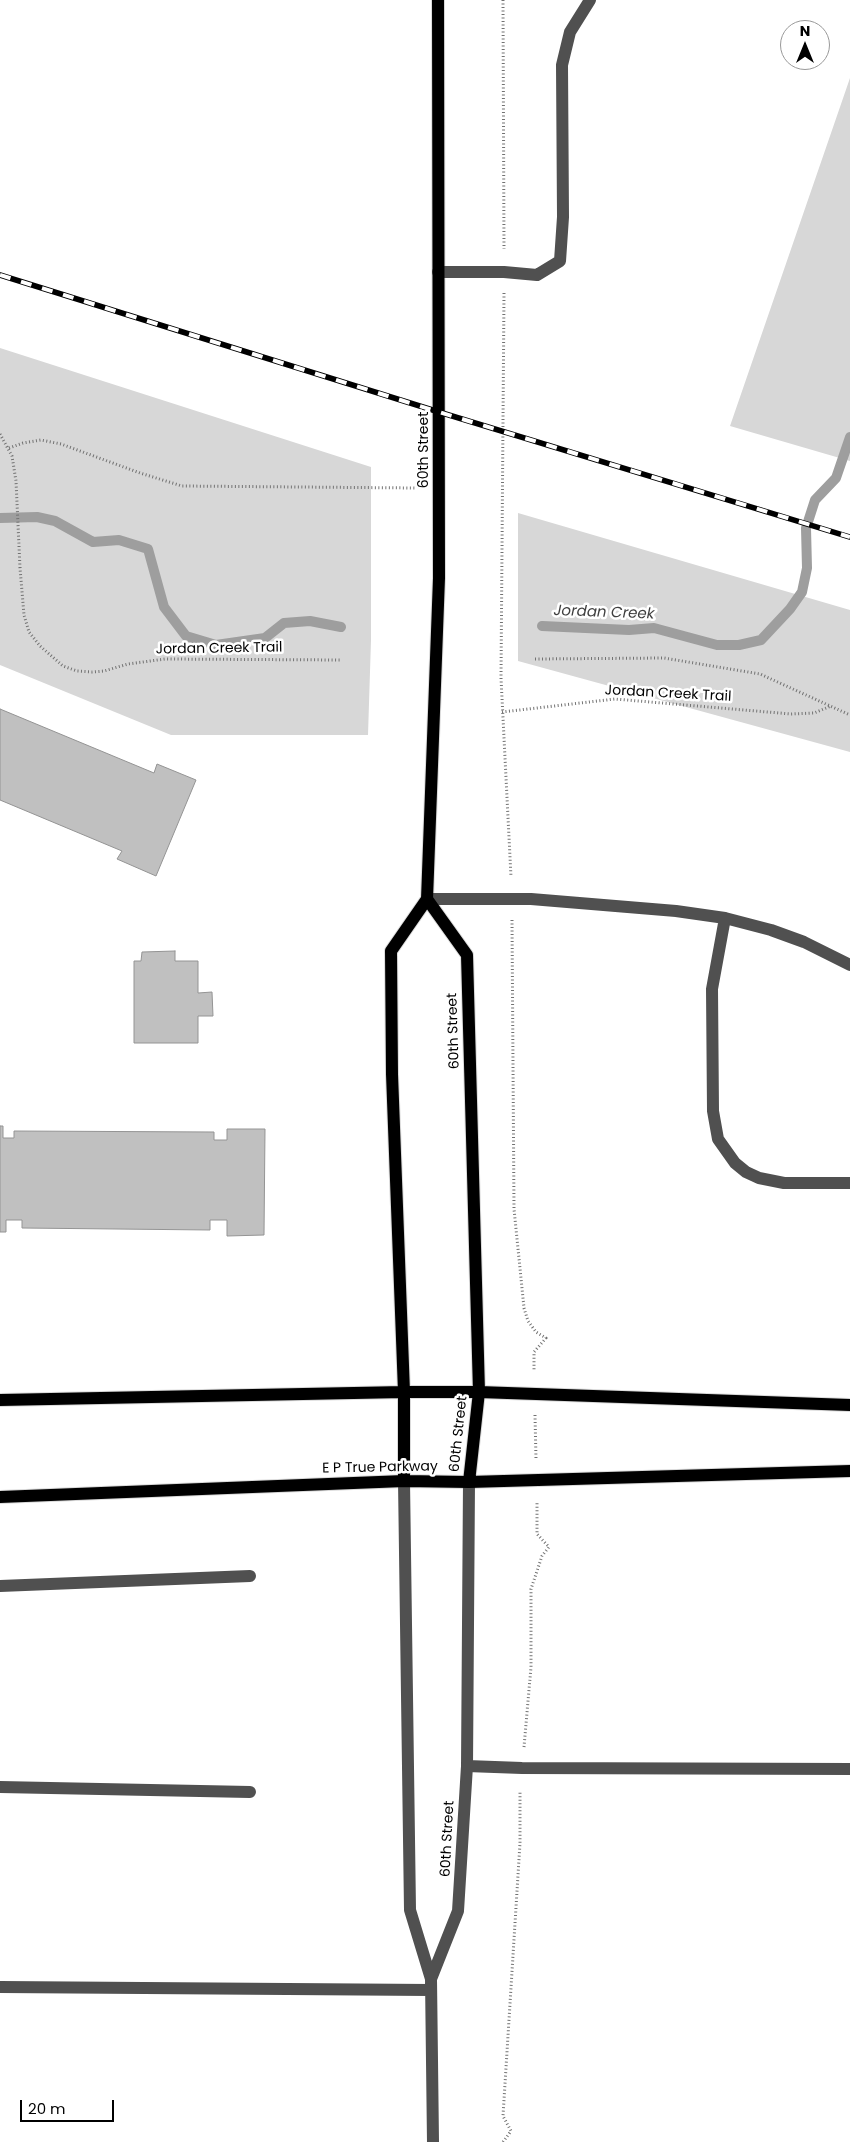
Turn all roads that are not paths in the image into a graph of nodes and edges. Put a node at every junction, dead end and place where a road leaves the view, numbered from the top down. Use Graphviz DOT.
graph roads {
  1 [pos="438,0"];
  2 [pos="590,0"];
  3 [pos="438,272"];
  4 [pos="427,899"];
  5 [pos="725,918"];
  6 [pos="850,965"];
  7 [pos="850,1183"];
  8 [pos="404,1392"];
  9 [pos="479,1392"];
  10 [pos="0,1400"];
  11 [pos="850,1404"];
  12 [pos="850,1470"];
  13 [pos="404,1481"];
  14 [pos="469,1482"];
  15 [pos="0,1497"];
  16 [pos="250,1576"];
  17 [pos="0,1586"];
  18 [pos="467,1766"];
  19 [pos="850,1769"];
  20 [pos="0,1787"];
  21 [pos="250,1792"];
  22 [pos="431,1984"];
  23 [pos="0,1987"];
  24 [pos="433,2142"];
  1 -- 3 [label="main road, 60th Street"];
  2 -- 3 [label="street"];
  3 -- 4 [label="main road, 60th Street"];
  4 -- 5 [label="street"];
  4 -- 8 [label="main road, 60th Street"];
  4 -- 9 [label="main road, 60th Street"];
  5 -- 6 [label="street"];
  5 -- 7 [label="street"];
  8 -- 9 [label="main road"];
  8 -- 10 [label="main road"];
  8 -- 13 [label="main road, 60th Street"];
  9 -- 11 [label="main road"];
  9 -- 14 [label="main road, 60th Street"];
  12 -- 14 [label="main road, E P True Parkway"];
  13 -- 14 [label="main road, E P True Parkway"];
  13 -- 15 [label="main road, E P True Parkway"];
  13 -- 22 [label="street, 60th Street"];
  14 -- 18 [label="street, 60th Street"];
  16 -- 17 [label="street"];
  18 -- 19 [label="street"];
  18 -- 22 [label="street, 60th Street"];
  20 -- 21 [label="street"];
  22 -- 23 [label="street"];
  22 -- 24 [label="street, 60th Street"];
}
